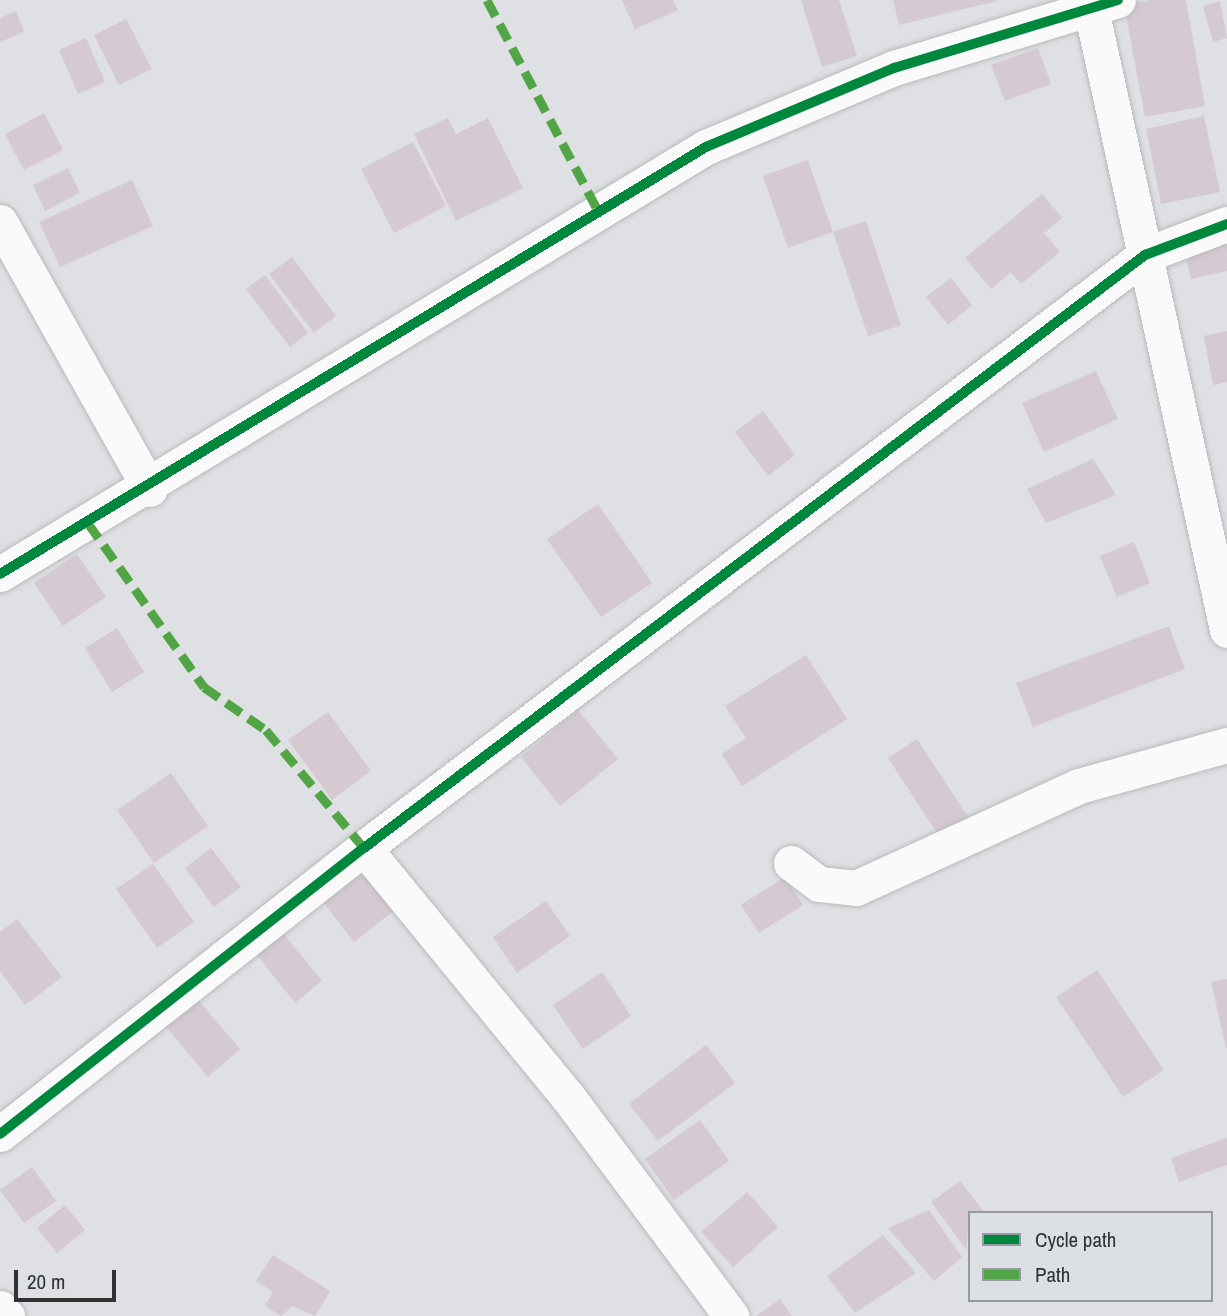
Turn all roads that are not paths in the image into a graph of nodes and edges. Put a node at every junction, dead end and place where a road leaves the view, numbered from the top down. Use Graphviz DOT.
graph roads {
  1 [pos="1099,2"];
  2 [pos="0,222"];
  3 [pos="1227,224"];
  4 [pos="1145,255"];
  5 [pos="150,489"];
  6 [pos="0,574"];
  7 [pos="1227,630"];
  8 [pos="1227,745"];
  9 [pos="365,848"];
  10 [pos="791,863"];
  11 [pos="0,1134"];
  12 [pos="0,1308"];
  13 [pos="7,1316"];
  14 [pos="731,1316"];
  1 -- 4 [label="street"];
  1 -- 5 [label="street"];
  2 -- 5 [label="street"];
  3 -- 4 [label="street"];
  4 -- 7 [label="street"];
  4 -- 9 [label="street"];
  5 -- 6 [label="street"];
  8 -- 10 [label="street"];
  9 -- 11 [label="street"];
  9 -- 14 [label="street"];
  12 -- 13 [label="street"];
}
